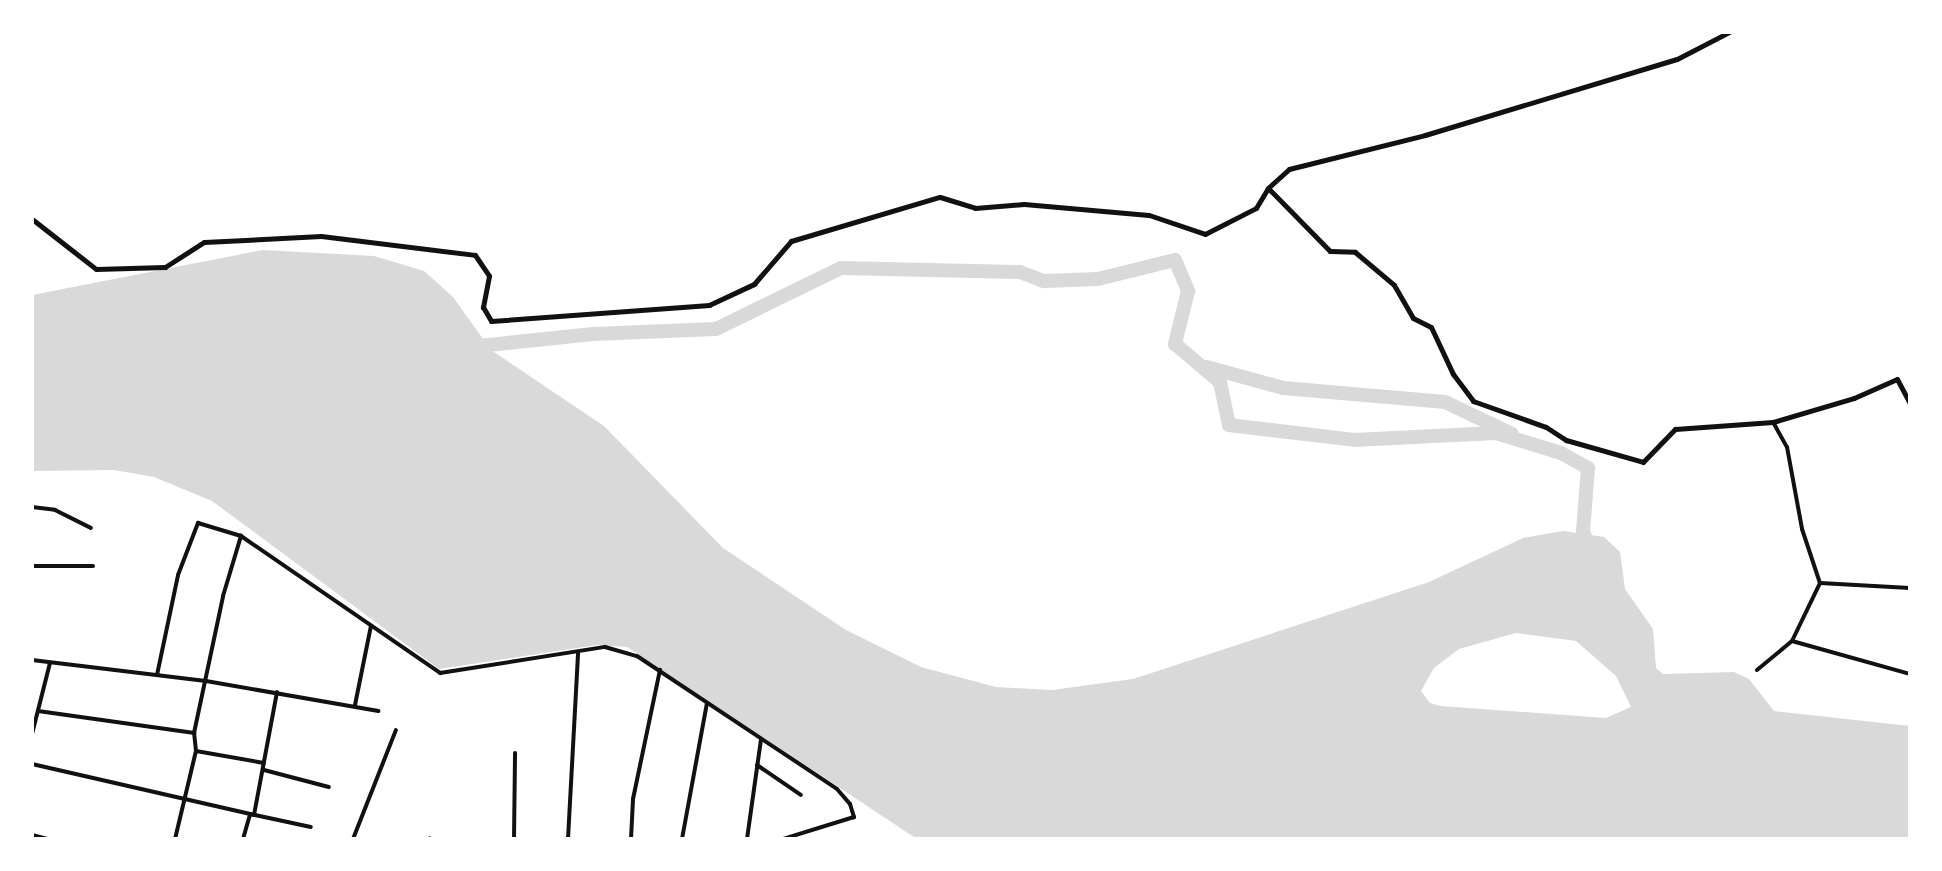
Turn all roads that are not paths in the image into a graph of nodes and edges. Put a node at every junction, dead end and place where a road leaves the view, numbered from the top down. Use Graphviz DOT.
graph roads {
  1 [pos="1729,32"];
  2 [pos="1268,188"];
  3 [pos="32,219"];
  4 [pos="1910,403"];
  5 [pos="1773,422"];
  6 [pos="32,507"];
  7 [pos="91,528"];
  8 [pos="241,536"];
  9 [pos="32,566"];
  10 [pos="93,566"];
  11 [pos="1820,583"];
  12 [pos="1910,588"];
  13 [pos="371,626"];
  14 [pos="1792,641"];
  15 [pos="578,653"];
  16 [pos="32,660"];
  17 [pos="50,661"];
  18 [pos="660,670"];
  19 [pos="1757,670"];
  20 [pos="1910,674"];
  21 [pos="157,675"];
  22 [pos="206,681"];
  23 [pos="277,692"];
  24 [pos="707,703"];
  25 [pos="355,705"];
  26 [pos="38,711"];
  27 [pos="378,711"];
  28 [pos="396,730"];
  29 [pos="194,733"];
  30 [pos="32,734"];
  31 [pos="761,739"];
  32 [pos="196,751"];
  33 [pos="515,753"];
  34 [pos="32,764"];
  35 [pos="757,765"];
  36 [pos="264,766"];
  37 [pos="329,787"];
  38 [pos="801,795"];
  39 [pos="183,797"];
  40 [pos="252,815"];
  41 [pos="311,827"];
  42 [pos="32,835"];
  43 [pos="48,839"];
  44 [pos="175,839"];
  45 [pos="243,839"];
  46 [pos="353,839"];
  47 [pos="514,839"];
  48 [pos="568,839"];
  49 [pos="631,839"];
  50 [pos="682,839"];
  51 [pos="747,839"];
  52 [pos="783,839"];
  1 -- 2 [label="street"];
  2 -- 3 [label="street"];
  2 -- 5 [label="street"];
  4 -- 5 [label="street"];
  5 -- 11 [label="street"];
  6 -- 7 [label="street"];
  8 -- 13 [label="street"];
  8 -- 21 [label="street"];
  8 -- 22 [label="street"];
  9 -- 10 [label="street"];
  11 -- 12 [label="street"];
  11 -- 14 [label="street"];
  13 -- 15 [label="street"];
  13 -- 25 [label="street"];
  14 -- 19 [label="street"];
  14 -- 20 [label="street"];
  15 -- 18 [label="street"];
  15 -- 48 [label="street"];
  16 -- 17 [label="street"];
  17 -- 21 [label="street"];
  17 -- 26 [label="street"];
  18 -- 24 [label="street"];
  18 -- 49 [label="street"];
  21 -- 22 [label="street"];
  22 -- 23 [label="street"];
  22 -- 29 [label="street"];
  23 -- 25 [label="street"];
  23 -- 36 [label="street"];
  24 -- 31 [label="street"];
  24 -- 50 [label="street"];
  25 -- 27 [label="street"];
  26 -- 29 [label="street"];
  26 -- 30 [label="street"];
  28 -- 46 [label="street"];
  29 -- 32 [label="street"];
  31 -- 35 [label="street"];
  31 -- 52 [label="street"];
  32 -- 36 [label="street"];
  32 -- 39 [label="street"];
  33 -- 47 [label="street"];
  34 -- 39 [label="street"];
  35 -- 38 [label="street"];
  35 -- 51 [label="street"];
  36 -- 37 [label="street"];
  36 -- 40 [label="street"];
  39 -- 40 [label="street"];
  39 -- 44 [label="street"];
  40 -- 41 [label="street"];
  40 -- 45 [label="street"];
  42 -- 43 [label="street"];
}
